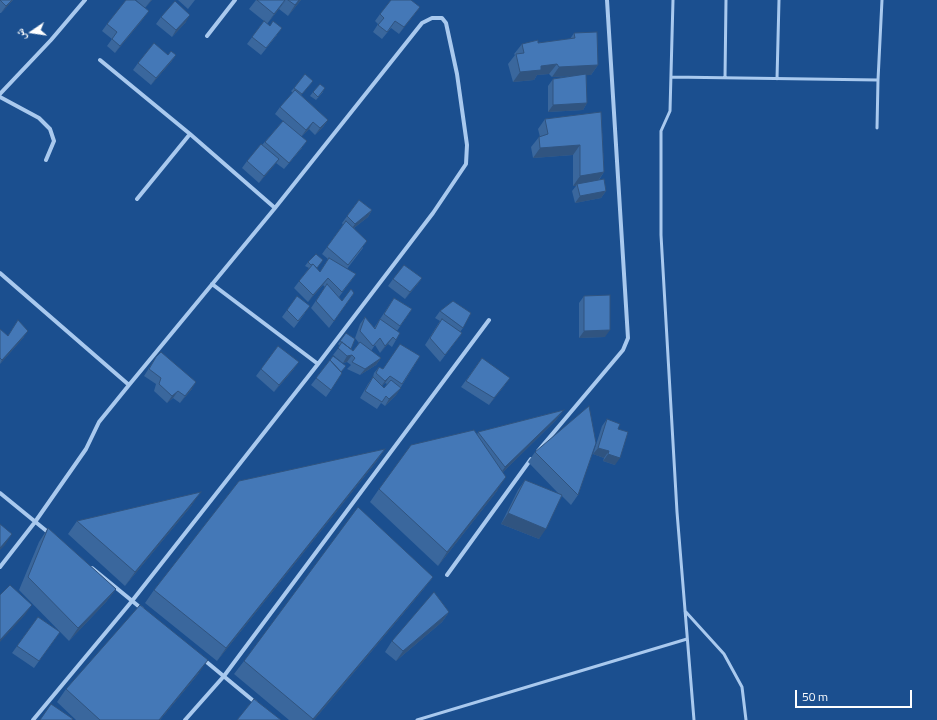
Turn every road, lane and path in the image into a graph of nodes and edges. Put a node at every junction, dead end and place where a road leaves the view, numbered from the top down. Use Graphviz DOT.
graph roads {
  1 [pos="85,0"];
  2 [pos="235,0"];
  3 [pos="607,0"];
  4 [pos="673,0"];
  5 [pos="726,0"];
  6 [pos="779,0"];
  7 [pos="882,0"];
  8 [pos="207,36"];
  9 [pos="100,60"];
  10 [pos="671,77"];
  11 [pos="725,78"];
  12 [pos="777,79"];
  13 [pos="878,80"];
  14 [pos="0,94"];
  15 [pos="0,98"];
  16 [pos="877,128"];
  17 [pos="190,134"];
  18 [pos="46,160"];
  19 [pos="137,199"];
  20 [pos="275,208"];
  21 [pos="0,273"];
  22 [pos="212,284"];
  23 [pos="489,320"];
  24 [pos="318,364"];
  25 [pos="129,385"];
  26 [pos="0,493"];
  27 [pos="35,522"];
  28 [pos="54,536"];
  29 [pos="0,566"];
  30 [pos="90,566"];
  31 [pos="447,575"];
  32 [pos="132,601"];
  33 [pos="145,611"];
  34 [pos="685,611"];
  35 [pos="687,640"];
  36 [pos="200,656"];
  37 [pos="224,676"];
  38 [pos="258,705"];
  39 [pos="33,720"];
  40 [pos="185,720"];
  41 [pos="417,720"];
  42 [pos="694,720"];
  43 [pos="746,720"];
  1 -- 14 [label="street"];
  2 -- 8 [label="street"];
  3 -- 31 [label="street"];
  4 -- 10 [label="lane"];
  5 -- 11 [label="lane"];
  6 -- 12 [label="lane"];
  7 -- 13 [label="lane"];
  9 -- 17 [label="street"];
  10 -- 11 [label="lane"];
  10 -- 34 [label="lane"];
  11 -- 12 [label="lane"];
  12 -- 13 [label="lane"];
  13 -- 16 [label="lane"];
  15 -- 18 [label="street"];
  17 -- 19 [label="street"];
  17 -- 20 [label="street"];
  20 -- 22 [label="street"];
  20 -- 24 [label="street"];
  21 -- 25 [label="street"];
  22 -- 24 [label="street"];
  22 -- 25 [label="street"];
  23 -- 37 [label="street"];
  24 -- 32 [label="street"];
  25 -- 27 [label="street"];
  26 -- 27 [label="street"];
  27 -- 28 [label="street"];
  27 -- 29 [label="street"];
  30 -- 32 [label="street"];
  32 -- 33 [label="street"];
  32 -- 39 [label="street"];
  34 -- 35 [label="lane"];
  34 -- 43 [label="lane"];
  35 -- 41 [label="lane"];
  35 -- 42 [label="lane"];
  36 -- 37 [label="street"];
  37 -- 38 [label="street"];
  37 -- 40 [label="street"];
}
